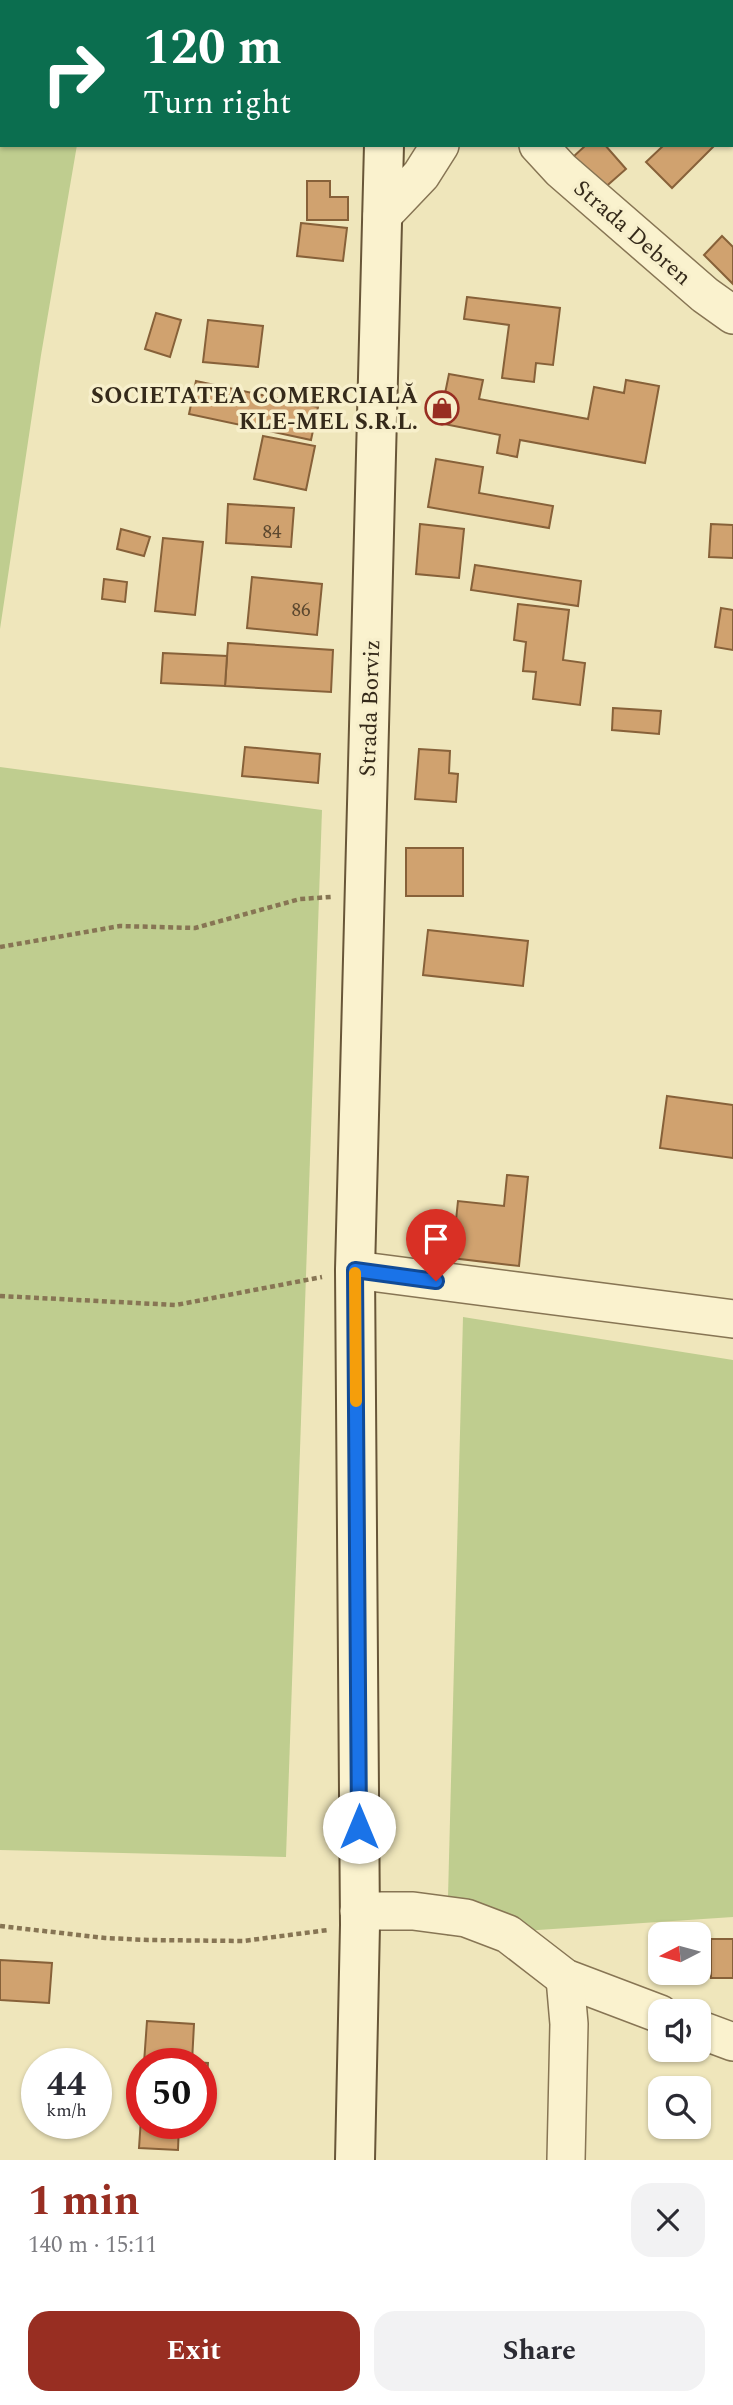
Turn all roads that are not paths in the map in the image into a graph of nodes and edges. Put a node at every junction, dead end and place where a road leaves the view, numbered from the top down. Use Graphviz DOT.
graph roads {
  1 [pos="384,147"];
  2 [pos="439,147"];
  3 [pos="539,147"];
  4 [pos="382,216"];
  5 [pos="733,315"];
  6 [pos="355,1270"];
  7 [pos="733,1319"];
  8 [pos="359,1918"];
  9 [pos="565,1979"];
  10 [pos="648,2010"];
  11 [pos="711,2034"];
  12 [pos="733,2042"];
  13 [pos="355,2160"];
  14 [pos="566,2160"];
  1 -- 4 [label="main road, Strada Borviz"];
  2 -- 4 [label="street"];
  3 -- 5 [label="street, Strada Debren"];
  4 -- 6 [label="main road, Strada Borviz"];
  6 -- 7 [label="street"];
  6 -- 8 [label="main road, Strada Borviz"];
  8 -- 9 [label="street"];
  8 -- 13 [label="main road, Strada Borviz"];
  9 -- 10 [label="street"];
  9 -- 14 [label="street"];
  11 -- 12 [label="street"];
}
